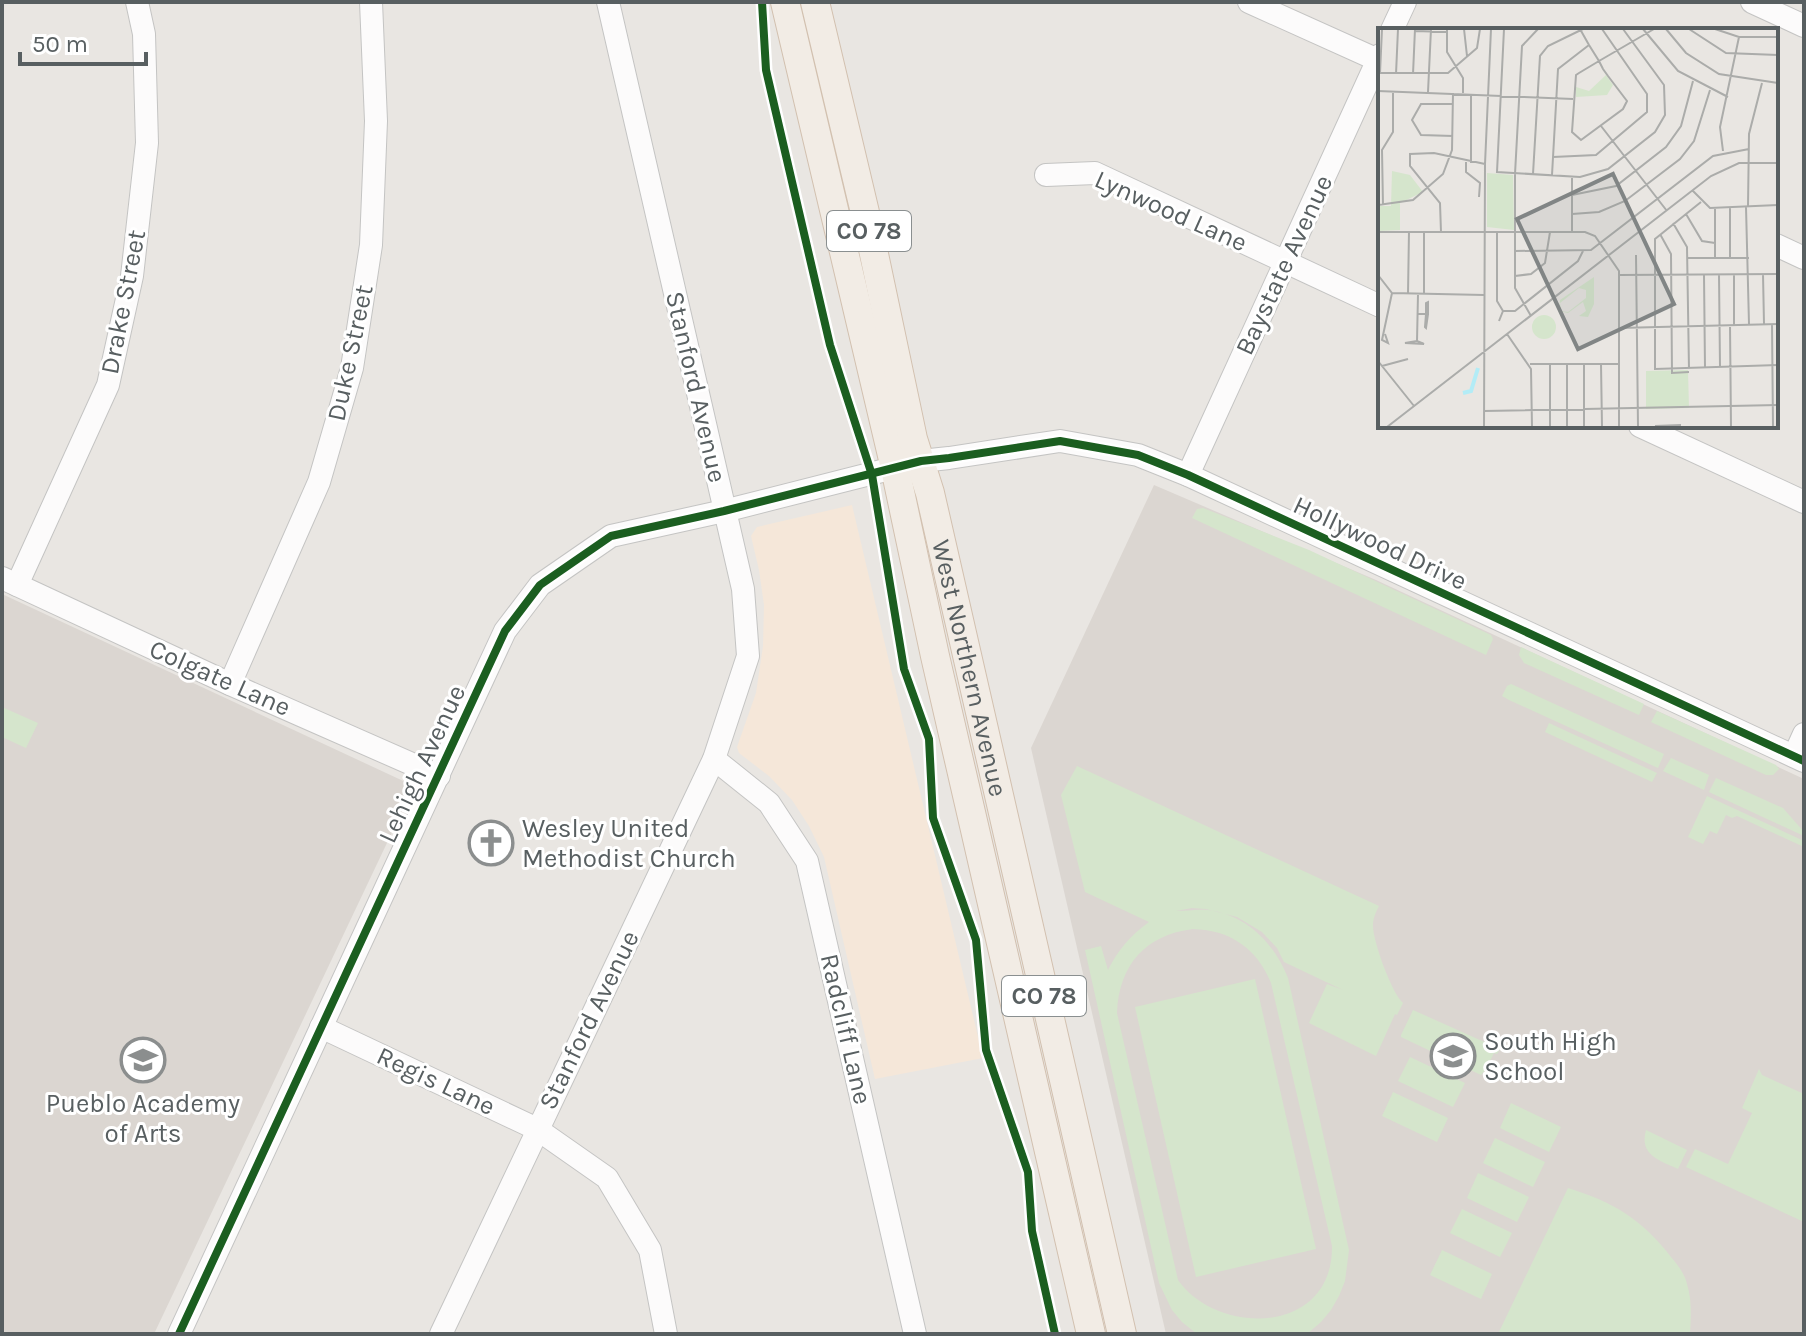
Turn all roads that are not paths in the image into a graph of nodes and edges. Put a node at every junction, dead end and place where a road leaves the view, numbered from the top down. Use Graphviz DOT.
graph roads {
  1 [pos="137,2"];
  2 [pos="371,2"];
  3 [pos="608,2"];
  4 [pos="785,2"];
  5 [pos="815,2"];
  6 [pos="1249,2"];
  7 [pos="1405,2"];
  8 [pos="1752,2"];
  9 [pos="1804,26"];
  10 [pos="1393,28"];
  11 [pos="1378,59"];
  12 [pos="1378,61"];
  13 [pos="1046,175"];
  14 [pos="1778,246"];
  15 [pos="1804,258"];
  16 [pos="1286,262"];
  17 [pos="1378,305"];
  18 [pos="1644,428"];
  19 [pos="908,465"];
  20 [pos="1188,475"];
  21 [pos="1804,502"];
  22 [pos="724,511"];
  23 [pos="10,581"];
  24 [pos="230,684"];
  25 [pos="1804,734"];
  26 [pos="1799,758"];
  27 [pos="714,759"];
  28 [pos="439,776"];
  29 [pos="321,1027"];
  30 [pos="537,1129"];
  31 [pos="179,1334"];
  32 [pos="441,1334"];
  33 [pos="666,1334"];
  34 [pos="915,1334"];
  35 [pos="1091,1334"];
  36 [pos="1122,1334"];
  1 -- 23 [label="street, Drake Street"];
  2 -- 24 [label="street, Duke Street"];
  3 -- 22 [label="street, Stanford Avenue"];
  4 -- 19 [label="main road, West Northern Avenue / CO 78"];
  5 -- 19 [label="main road, West Northern Avenue / CO 78"];
  6 -- 11 [label="street"];
  7 -- 10 [label="street"];
  8 -- 9 [label="street"];
  12 -- 16 [label="street, Baystate Avenue"];
  13 -- 16 [label="street, Lynwood Lane"];
  14 -- 15 [label="street"];
  16 -- 17 [label="street, Lynwood Lane"];
  16 -- 20 [label="street, Baystate Avenue"];
  18 -- 21 [label="street"];
  19 -- 20 [label="street, Hollywood Drive"];
  19 -- 22 [label="street, Lehigh Avenue"];
  19 -- 35 [label="main road, West Northern Avenue / CO 78"];
  19 -- 36 [label="main road, West Northern Avenue / CO 78"];
  20 -- 26 [label="street, Hollywood Drive"];
  22 -- 27 [label="street, Stanford Avenue"];
  22 -- 28 [label="street, Lehigh Avenue"];
  23 -- 24 [label="street, Colgate Lane"];
  24 -- 28 [label="street, Colgate Lane"];
  25 -- 26 [label="street"];
  27 -- 30 [label="street, Stanford Avenue"];
  27 -- 34 [label="street, Radcliff Lane"];
  28 -- 29 [label="street, Lehigh Avenue"];
  29 -- 30 [label="street, Regis Lane"];
  29 -- 31 [label="street, Lehigh Avenue"];
  30 -- 32 [label="street, Stanford Avenue"];
  30 -- 33 [label="street, Regis Lane"];
}
